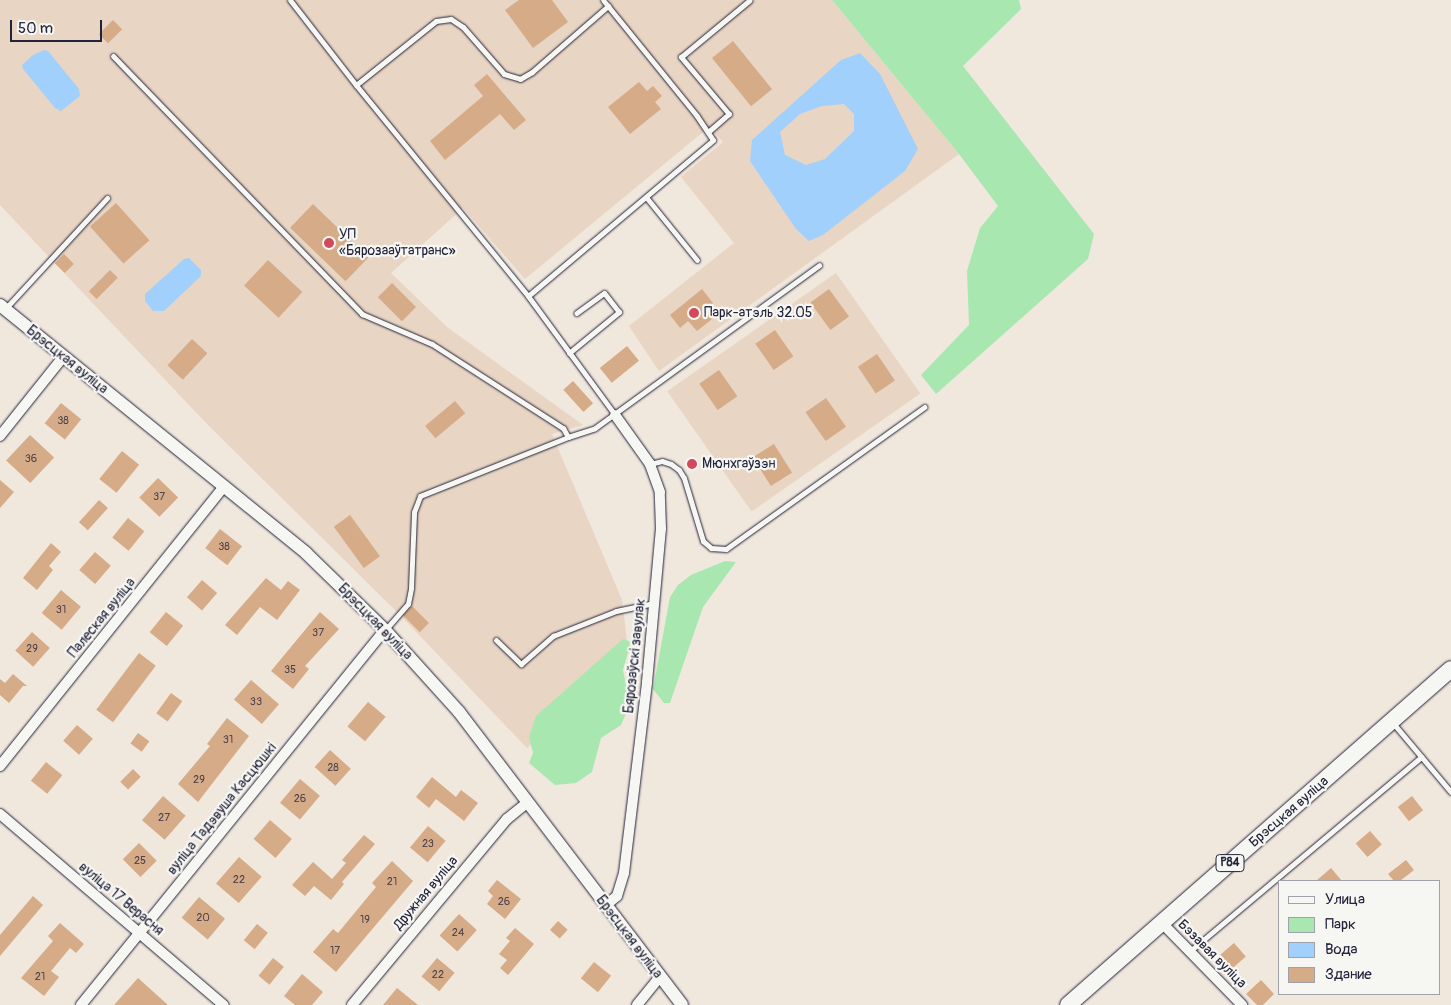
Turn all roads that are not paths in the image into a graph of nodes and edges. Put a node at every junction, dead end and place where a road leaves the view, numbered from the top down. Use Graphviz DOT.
graph roads {
  1 [pos="291,0"];
  2 [pos="603,0"];
  3 [pos="750,0"];
  4 [pos="608,6"];
  5 [pos="113,56"];
  6 [pos="356,85"];
  7 [pos="708,132"];
  8 [pos="646,196"];
  9 [pos="106,198"];
  10 [pos="697,260"];
  11 [pos="818,265"];
  12 [pos="528,296"];
  13 [pos="2,307"];
  14 [pos="576,313"];
  15 [pos="569,353"];
  16 [pos="63,357"];
  17 [pos="924,407"];
  18 [pos="615,415"];
  19 [pos="0,436"];
  20 [pos="568,437"];
  21 [pos="650,464"];
  22 [pos="224,486"];
  23 [pos="655,603"];
  24 [pos="385,630"];
  25 [pos="496,640"];
  26 [pos="1446,673"];
  27 [pos="1392,722"];
  28 [pos="1421,757"];
  29 [pos="0,766"];
  30 [pos="1451,792"];
  31 [pos="527,803"];
  32 [pos="0,814"];
  33 [pos="606,905"];
  34 [pos="1162,923"];
  35 [pos="140,933"];
  36 [pos="1190,952"];
  37 [pos="660,978"];
  38 [pos="82,1005"];
  39 [pos="224,1005"];
  40 [pos="352,1005"];
  41 [pos="637,1005"];
  42 [pos="682,1005"];
  43 [pos="1068,1005"];
  44 [pos="1242,1005"];
  1 -- 6 [label="lane"];
  2 -- 4 [label="lane"];
  3 -- 7 [label="lane"];
  4 -- 6 [label="lane"];
  4 -- 7 [label="lane"];
  5 -- 20 [label="lane"];
  6 -- 12 [label="lane"];
  7 -- 8 [label="lane"];
  8 -- 10 [label="lane"];
  8 -- 12 [label="lane"];
  9 -- 13 [label="lane"];
  11 -- 18 [label="lane"];
  12 -- 15 [label="lane"];
  13 -- 16 [label="street, Брэсцкая вуліца"];
  14 -- 15 [label="lane"];
  15 -- 18 [label="lane"];
  16 -- 19 [label="street"];
  16 -- 22 [label="street, Брэсцкая вуліца"];
  17 -- 21 [label="lane"];
  18 -- 20 [label="lane"];
  18 -- 21 [label="street, Бярозаўскі завулак"];
  20 -- 24 [label="lane"];
  21 -- 23 [label="street, Бярозаўскі завулак"];
  22 -- 24 [label="street, Брэсцкая вуліца"];
  22 -- 29 [label="street, Палеская вуліца"];
  23 -- 25 [label="lane"];
  23 -- 33 [label="street, Бярозаўскі завулак"];
  24 -- 31 [label="street, Брэсцкая вуліца"];
  24 -- 35 [label="street, вуліца Тадэвуша Касцюшкі"];
  26 -- 27 [label="main road, Брэсцкая вуліца / Р84"];
  27 -- 28 [label="lane"];
  27 -- 34 [label="main road, Брэсцкая вуліца / Р84"];
  28 -- 30 [label="lane"];
  28 -- 36 [label="lane"];
  31 -- 33 [label="street, Брэсцкая вуліца"];
  31 -- 40 [label="street, Дружная вуліца"];
  32 -- 35 [label="street, вуліца 17 Верасня"];
  33 -- 37 [label="street, Брэсцкая вуліца"];
  34 -- 36 [label="street, Бэзавая вуліца"];
  34 -- 43 [label="main road, Брэсцкая вуліца / Р84"];
  35 -- 38 [label="street, вуліца Тадэвуша Касцюшкі"];
  35 -- 39 [label="street, вуліца 17 Верасня"];
  36 -- 44 [label="street, Бэзавая вуліца"];
  37 -- 41 [label="street"];
  37 -- 42 [label="street, Брэсцкая вуліца"];
}
